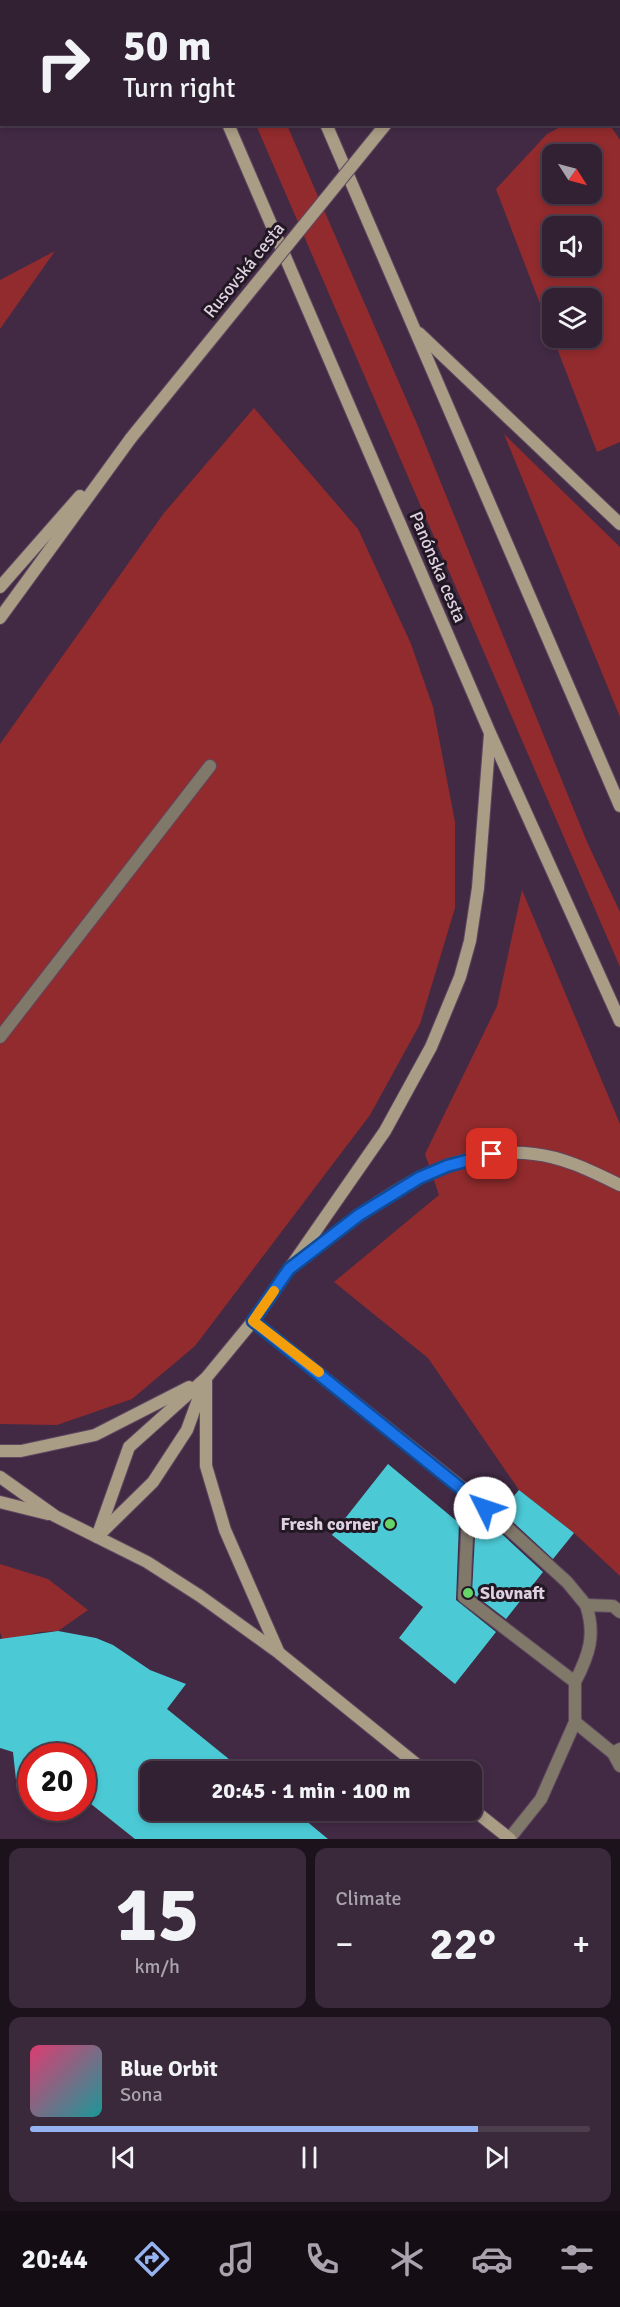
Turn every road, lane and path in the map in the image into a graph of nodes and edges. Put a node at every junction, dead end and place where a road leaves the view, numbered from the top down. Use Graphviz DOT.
graph roads {
  1 [pos="229,126"];
  2 [pos="327,126"];
  3 [pos="384,126"];
  4 [pos="415,330"];
  5 [pos="131,438"];
  6 [pos="620,524"];
  7 [pos="0,587"];
  8 [pos="0,618"];
  9 [pos="490,733"];
  10 [pos="210,766"];
  11 [pos="620,806"];
  12 [pos="620,1021"];
  13 [pos="0,1037"];
  14 [pos="620,1185"];
  15 [pos="289,1269"];
  16 [pos="253,1321"];
  17 [pos="206,1378"];
  18 [pos="0,1451"];
  19 [pos="0,1478"];
  20 [pos="469,1493"];
  21 [pos="0,1502"];
  22 [pos="55,1516"];
  23 [pos="97,1537"];
  24 [pos="586,1605"];
  25 [pos="620,1612"];
  26 [pos="279,1653"];
  27 [pos="575,1682"];
  28 [pos="575,1722"];
  29 [pos="617,1751"];
  30 [pos="412,1761"];
  31 [pos="620,1767"];
  32 [pos="482,1817"];
  33 [pos="510,1839"];
  1 -- 9 [label="street, Panónska cesta"];
  2 -- 4 [label="street"];
  3 -- 5 [label="street, Rusovská cesta, bridge"];
  4 -- 6 [label="street"];
  4 -- 11 [label="street"];
  5 -- 7 [label="street, Rusovská cesta"];
  5 -- 8 [label="street, Rusovská cesta"];
  9 -- 12 [label="street, Panónska cesta"];
  9 -- 15 [label="street"];
  10 -- 13 [label="lane"];
  14 -- 15 [label="street"];
  15 -- 16 [label="street"];
  16 -- 17 [label="street"];
  16 -- 20 [label="lane"];
  17 -- 18 [label="street"];
  17 -- 23 [label="street"];
  17 -- 23 [label="street"];
  17 -- 26 [label="street"];
  19 -- 22 [label="street"];
  20 -- 24 [label="lane"];
  20 -- 27 [label="lane"];
  21 -- 22 [label="street"];
  22 -- 23 [label="street"];
  23 -- 26 [label="street"];
  24 -- 25 [label="lane"];
  24 -- 27 [label="lane"];
  26 -- 30 [label="street"];
  27 -- 28 [label="lane"];
  28 -- 29 [label="lane"];
  28 -- 33 [label="lane"];
  29 -- 31 [label="lane"];
  32 -- 33 [label="street"];
}
